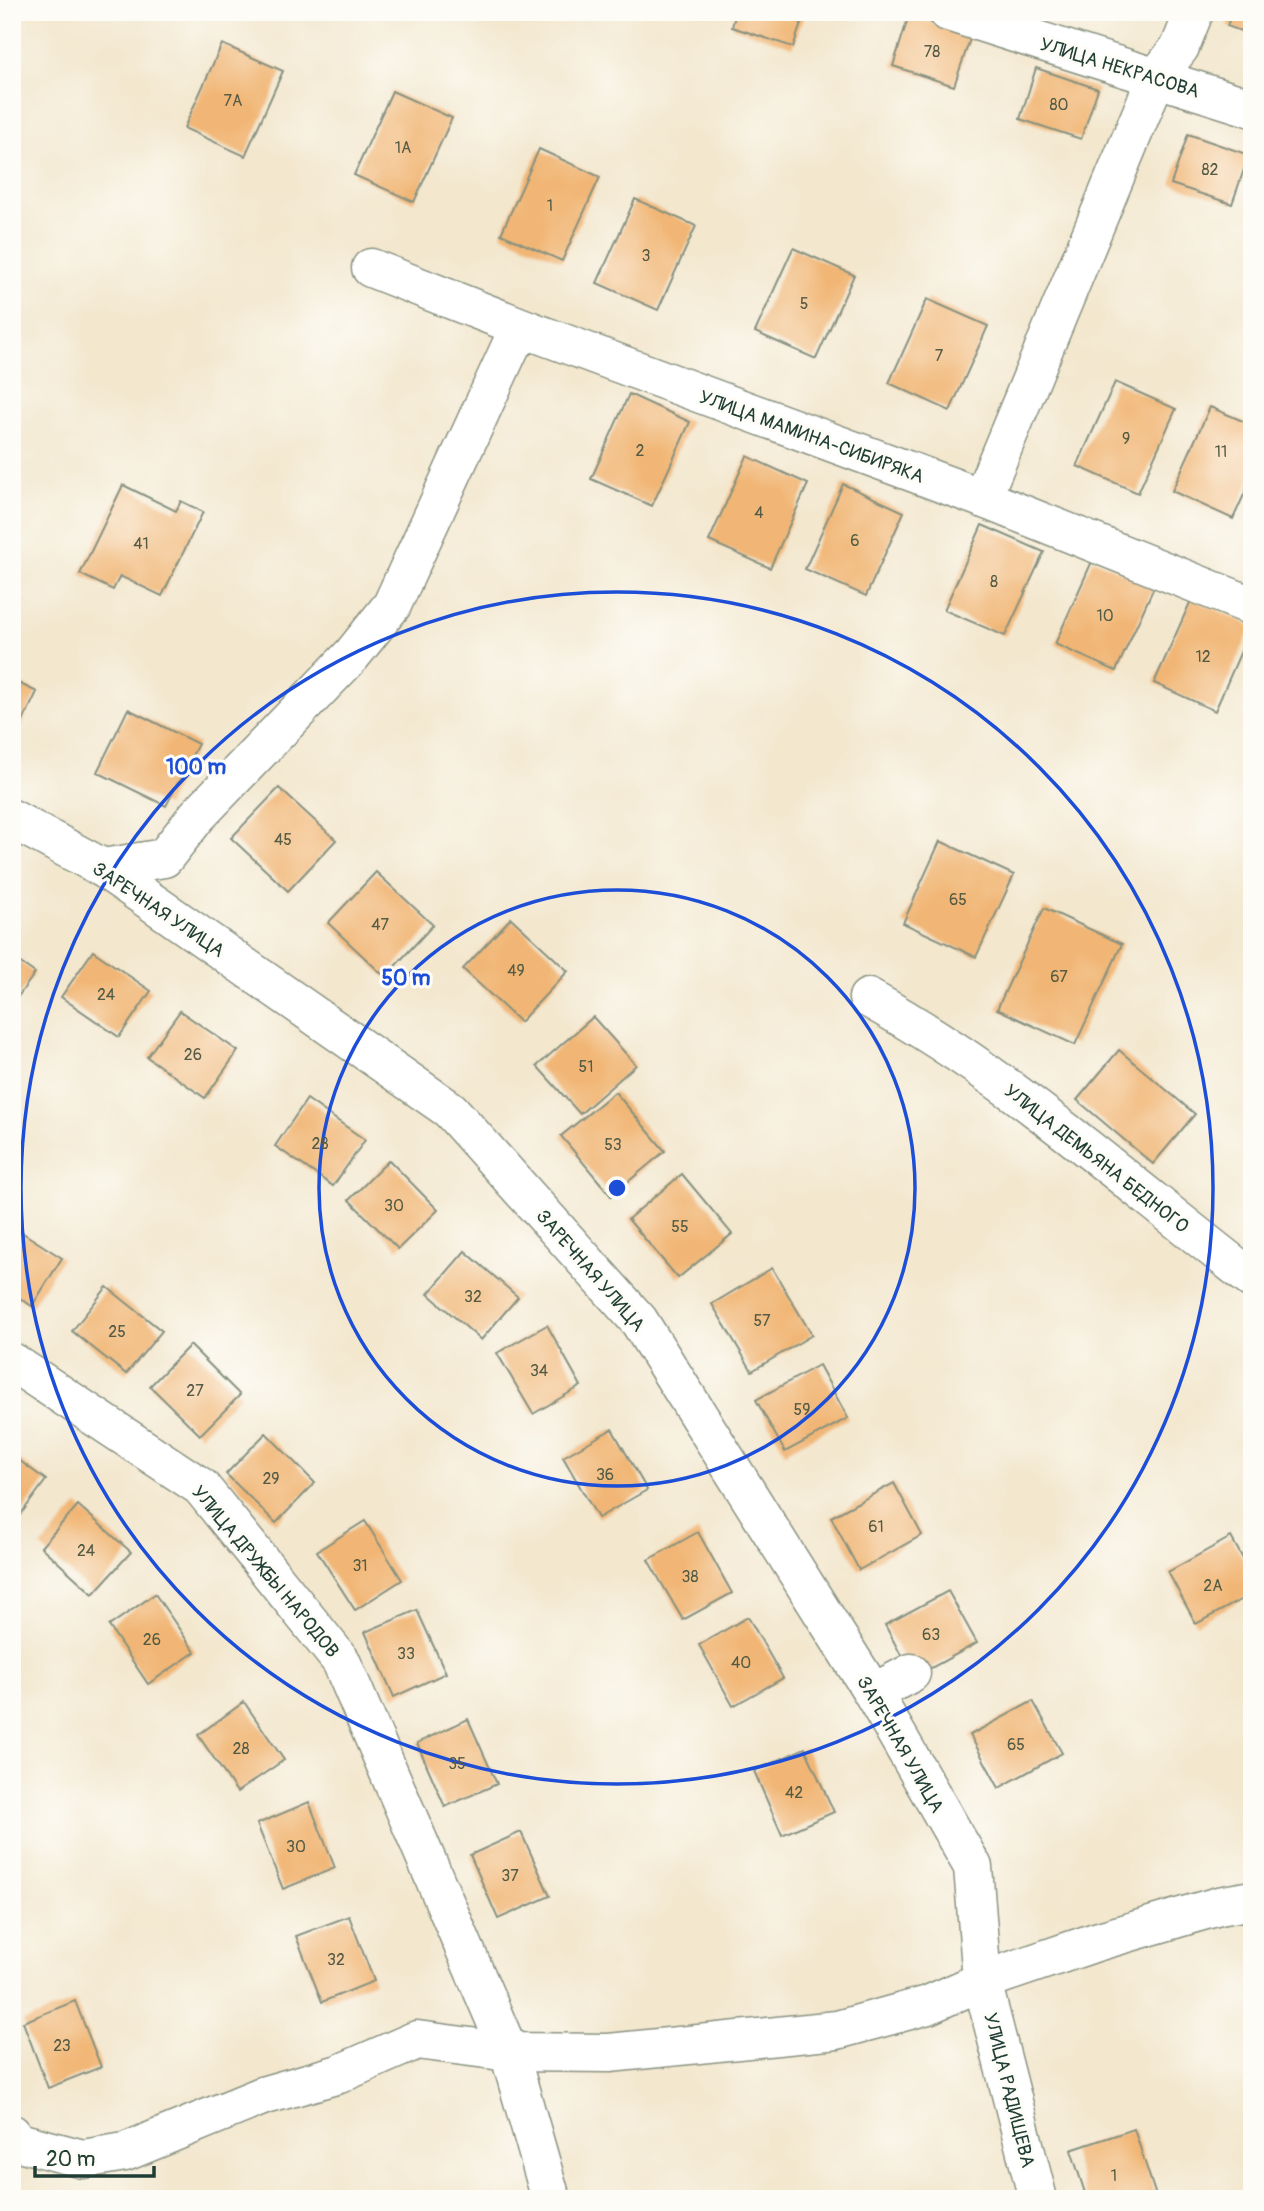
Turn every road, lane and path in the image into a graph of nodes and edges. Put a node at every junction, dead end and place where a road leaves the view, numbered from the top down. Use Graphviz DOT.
graph roads {
  1 [pos="948,12"];
  2 [pos="1194,12"];
  3 [pos="1156,78"];
  4 [pos="1252,108"];
  5 [pos="371,268"];
  6 [pos="531,331"];
  7 [pos="982,498"];
  8 [pos="1252,606"];
  9 [pos="12,819"];
  10 [pos="103,868"];
  11 [pos="868,998"];
  12 [pos="1252,1279"];
  13 [pos="12,1362"];
  14 [pos="911,1673"];
  15 [pos="873,1693"];
  16 [pos="1252,1900"];
  17 [pos="982,1981"];
  18 [pos="509,2052"];
  19 [pos="14,2137"];
  20 [pos="551,2199"];
  21 [pos="1038,2199"];
  1 -- 3 [label="street, УЛИЦА НЕКРАСОВА"];
  2 -- 3 [label="street"];
  3 -- 4 [label="street, УЛИЦА НЕКРАСОВА"];
  3 -- 7 [label="street"];
  5 -- 6 [label="street, УЛИЦА МАМИНА-СИБИРЯКА"];
  6 -- 7 [label="street, УЛИЦА МАМИНА-СИБИРЯКА"];
  6 -- 10 [label="street"];
  7 -- 8 [label="street, УЛИЦА МАМИНА-СИБИРЯКА"];
  9 -- 10 [label="street, ЗАРЕЧНАЯ УЛИЦА"];
  10 -- 15 [label="street, ЗАРЕЧНАЯ УЛИЦА"];
  11 -- 12 [label="street, УЛИЦА ДЕМЬЯНА БЕДНОГО"];
  13 -- 18 [label="street, УЛИЦА ДРУЖБЫ НАРОДОВ"];
  14 -- 15 [label="street"];
  15 -- 17 [label="street, ЗАРЕЧНАЯ УЛИЦА"];
  16 -- 17 [label="street"];
  17 -- 18 [label="street"];
  17 -- 21 [label="street, УЛИЦА РАДИЩЕВА"];
  18 -- 19 [label="street"];
  18 -- 20 [label="street, УЛИЦА ДРУЖБЫ НАРОДОВ"];
}
